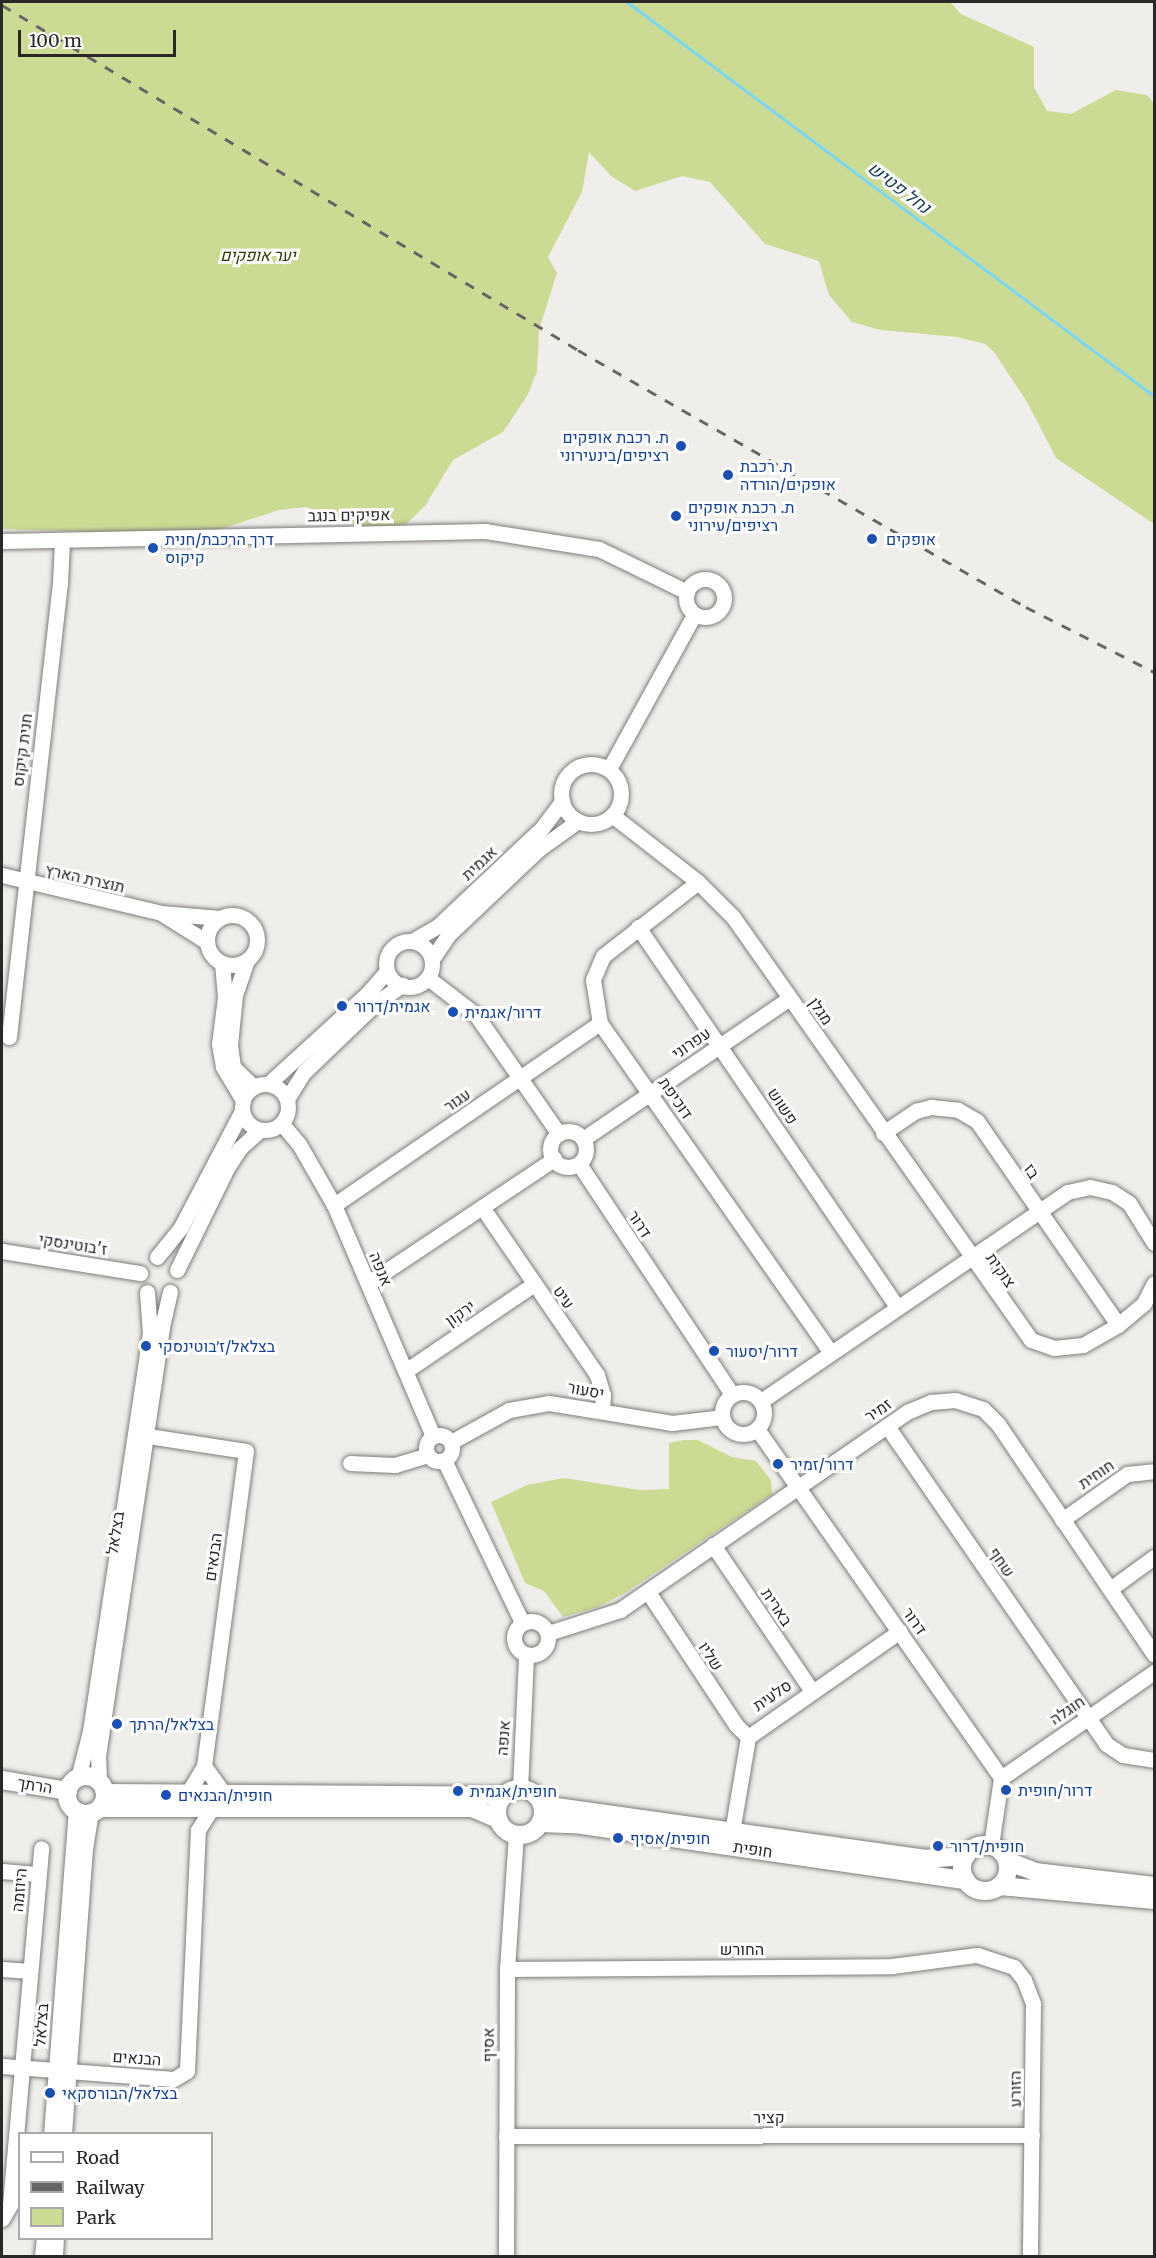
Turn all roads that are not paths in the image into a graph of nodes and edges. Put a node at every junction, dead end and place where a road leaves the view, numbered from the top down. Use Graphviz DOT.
graph roads {
  1 [pos="62,540"];
  2 [pos="2,541"];
  3 [pos="687,592"];
  4 [pos="694,615"];
  5 [pos="609,769"];
  6 [pos="562,801"];
  7 [pos="612,815"];
  8 [pos="578,821"];
  9 [pos="2,875"];
  10 [pos="25,882"];
  11 [pos="698,882"];
  12 [pos="161,913"];
  13 [pos="220,918"];
  14 [pos="638,927"];
  15 [pos="412,941"];
  16 [pos="207,942"];
  17 [pos="432,959"];
  18 [pos="247,960"];
  19 [pos="222,963"];
  20 [pos="387,971"];
  21 [pos="428,978"];
  22 [pos="402,985"];
  23 [pos="790,998"];
  24 [pos="600,1023"];
  25 [pos="9,1037"];
  26 [pos="720,1045"];
  27 [pos="520,1078"];
  28 [pos="261,1085"];
  29 [pos="651,1092"];
  30 [pos="287,1099"];
  31 [pos="243,1106"];
  32 [pos="282,1124"];
  33 [pos="260,1130"];
  34 [pos="883,1132"];
  35 [pos="559,1134"];
  36 [pos="583,1139"];
  37 [pos="554,1160"];
  38 [pos="579,1164"];
  39 [pos="334,1205"];
  40 [pos="482,1207"];
  41 [pos="1036,1210"];
  42 [pos="1155,1243"];
  43 [pos="2,1251"];
  44 [pos="969,1256"];
  45 [pos="157,1257"];
  46 [pos="177,1270"];
  47 [pos="140,1273"];
  48 [pos="368,1283"];
  49 [pos="1155,1283"];
  50 [pos="534,1284"];
  51 [pos="147,1292"];
  52 [pos="171,1292"];
  53 [pos="897,1307"];
  54 [pos="1118,1325"];
  55 [pos="830,1351"];
  56 [pos="407,1370"];
  57 [pos="732,1394"];
  58 [pos="761,1401"];
  59 [pos="602,1411"];
  60 [pos="722,1417"];
  61 [pos="886,1426"];
  62 [pos="757,1429"];
  63 [pos="148,1436"];
  64 [pos="433,1436"];
  65 [pos="451,1442"];
  66 [pos="427,1455"];
  67 [pos="444,1460"];
  68 [pos="350,1463"];
  69 [pos="1155,1471"];
  70 [pos="800,1486"];
  71 [pos="1062,1520"];
  72 [pos="713,1545"];
  73 [pos="1155,1557"];
  74 [pos="1110,1589"];
  75 [pos="648,1592"];
  76 [pos="522,1623"];
  77 [pos="900,1630"];
  78 [pos="548,1633"];
  79 [pos="526,1654"];
  80 [pos="1155,1654"];
  81 [pos="1155,1672"];
  82 [pos="812,1690"];
  83 [pos="1088,1718"];
  84 [pos="748,1737"];
  85 [pos="1155,1760"];
  86 [pos="204,1766"];
  87 [pos="1001,1778"];
  88 [pos="2,1780"];
  89 [pos="73,1785"];
  90 [pos="512,1792"];
  91 [pos="224,1794"];
  92 [pos="94,1801"];
  93 [pos="186,1801"];
  94 [pos="212,1808"];
  95 [pos="541,1814"];
  96 [pos="498,1819"];
  97 [pos="198,1830"];
  98 [pos="732,1832"];
  99 [pos="516,1835"];
  100 [pos="991,1846"];
  101 [pos="41,1848"];
  102 [pos="966,1856"];
  103 [pos="1007,1861"];
  104 [pos="2,1871"];
  105 [pos="39,1874"];
  106 [pos="966,1880"];
  107 [pos="1000,1886"];
  108 [pos="1155,1886"];
  109 [pos="1155,1900"];
  110 [pos="977,1955"];
  111 [pos="2,1969"];
  112 [pos="507,1969"];
  113 [pos="30,1971"];
  114 [pos="2,2066"];
  115 [pos="22,2067"];
  116 [pos="62,2070"];
  117 [pos="51,2132"];
  118 [pos="64,2132"];
  119 [pos="1032,2135"];
  120 [pos="506,2136"];
  121 [pos="9,2145"];
  122 [pos="2,2219"];
  123 [pos="44,2240"];
  124 [pos="56,2240"];
  125 [pos="42,2256"];
  126 [pos="55,2256"];
  127 [pos="506,2256"];
  128 [pos="1030,2256"];
  1 -- 2 [label="street, אפיקים בנגב"];
  1 -- 3 [label="street, אפיקים בנגב"];
  1 -- 10 [label="street, חנית קיקוס"];
  3 -- 4 [label="street"];
  3 -- 4 [label="street"];
  4 -- 5 [label="street"];
  5 -- 6 [label="street"];
  5 -- 7 [label="street"];
  6 -- 8 [label="street"];
  6 -- 15 [label="street, אגמית"];
  7 -- 8 [label="street"];
  7 -- 11 [label="street, מגלן"];
  8 -- 17 [label="street, אגמית"];
  9 -- 10 [label="street, תוצרת הארץ"];
  10 -- 12 [label="street, תוצרת הארץ"];
  10 -- 25 [label="street, חנית קיקוס"];
  11 -- 14 [label="street, דוכיפת"];
  11 -- 23 [label="street, מגלן"];
  12 -- 13 [label="street, תוצרת הארץ"];
  12 -- 16 [label="street, תוצרת הארץ"];
  13 -- 16 [label="street"];
  13 -- 18 [label="street"];
  14 -- 24 [label="street, דוכיפת"];
  14 -- 26 [label="street, פשוש"];
  15 -- 17 [label="street"];
  15 -- 20 [label="street"];
  16 -- 19 [label="street"];
  17 -- 21 [label="street"];
  18 -- 19 [label="street"];
  18 -- 28 [label="street"];
  19 -- 31 [label="street"];
  20 -- 22 [label="street"];
  20 -- 28 [label="street"];
  21 -- 22 [label="street"];
  21 -- 27 [label="street"];
  22 -- 30 [label="street"];
  23 -- 26 [label="street, עפרוני"];
  23 -- 34 [label="street, מגלן"];
  24 -- 27 [label="street, עגור"];
  24 -- 29 [label="street, דוכיפת"];
  26 -- 29 [label="street, עפרוני"];
  26 -- 53 [label="street, פשוש"];
  27 -- 35 [label="street"];
  27 -- 39 [label="street, עגור"];
  28 -- 30 [label="street"];
  28 -- 31 [label="street"];
  29 -- 36 [label="street, עפרוני"];
  29 -- 55 [label="street, דוכיפת"];
  30 -- 32 [label="street"];
  31 -- 33 [label="street"];
  31 -- 45 [label="street"];
  32 -- 33 [label="street"];
  32 -- 39 [label="street, אנפה"];
  33 -- 46 [label="street"];
  34 -- 41 [label="street, בז"];
  34 -- 44 [label="street, מגלן"];
  35 -- 36 [label="street"];
  35 -- 37 [label="street"];
  36 -- 38 [label="street"];
  37 -- 38 [label="street"];
  37 -- 40 [label="street"];
  38 -- 57 [label="street, דרור"];
  39 -- 48 [label="street, אנפה"];
  40 -- 48 [label="street"];
  40 -- 50 [label="street, עיט"];
  41 -- 42 [label="street, צוקית"];
  41 -- 44 [label="street, צוקית"];
  41 -- 54 [label="street, בז"];
  43 -- 47 [label="street, ז'בוטינסקי"];
  44 -- 53 [label="street"];
  44 -- 54 [label="street, צוקית"];
  45 -- 46 [label="street"];
  45 -- 47 [label="street"];
  46 -- 52 [label="street"];
  47 -- 51 [label="street"];
  48 -- 56 [label="street, אנפה"];
  49 -- 54 [label="street, צוקית"];
  50 -- 56 [label="street, ירקון"];
  50 -- 59 [label="street, עיט"];
  51 -- 52 [label="street"];
  51 -- 89 [label="street, בצלאל"];
  52 -- 63 [label="street, בצלאל"];
  53 -- 55 [label="street"];
  55 -- 58 [label="street"];
  56 -- 64 [label="street, אנפה"];
  57 -- 58 [label="street"];
  57 -- 60 [label="street"];
  58 -- 62 [label="street"];
  59 -- 60 [label="street, יסעור"];
  59 -- 65 [label="street, יסעור"];
  60 -- 62 [label="street"];
  61 -- 70 [label="street, זמיר"];
  61 -- 71 [label="street, זמיר"];
  61 -- 83 [label="street, שחף"];
  62 -- 70 [label="street, דרור"];
  63 -- 86 [label="street, הבנאים"];
  63 -- 92 [label="street, בצלאל"];
  64 -- 65 [label="street"];
  64 -- 66 [label="street"];
  65 -- 67 [label="street"];
  66 -- 67 [label="street"];
  66 -- 68 [label="street"];
  67 -- 76 [label="street"];
  69 -- 71 [label="street, חוחית"];
  70 -- 72 [label="street, זמיר"];
  70 -- 77 [label="street, דרור"];
  71 -- 74 [label="street, זמיר"];
  72 -- 75 [label="street, זמיר"];
  72 -- 82 [label="street, בארית"];
  73 -- 74 [label="street"];
  74 -- 80 [label="street, זמיר"];
  75 -- 78 [label="street, זמיר"];
  75 -- 84 [label="street, שליו"];
  76 -- 78 [label="street"];
  76 -- 79 [label="street"];
  77 -- 82 [label="street, סלעית"];
  77 -- 87 [label="street, דרור"];
  78 -- 79 [label="street"];
  79 -- 90 [label="street, אנפה"];
  81 -- 83 [label="street, חוגלה"];
  82 -- 84 [label="street, סלעית"];
  83 -- 85 [label="street"];
  83 -- 87 [label="street, חוגלה"];
  84 -- 98 [label="street"];
  86 -- 91 [label="street"];
  86 -- 93 [label="street, הבנאים"];
  87 -- 100 [label="street"];
  88 -- 89 [label="main road, הרתך"];
  89 -- 92 [label="main road, הרתך"];
  89 -- 92 [label="main road"];
  90 -- 91 [label="main road"];
  90 -- 95 [label="main road"];
  90 -- 96 [label="main road"];
  91 -- 93 [label="main road"];
  92 -- 93 [label="main road"];
  92 -- 116 [label="street, בצלאל"];
  93 -- 94 [label="main road"];
  93 -- 97 [label="street"];
  94 -- 96 [label="main road"];
  94 -- 97 [label="street, הבנאים"];
  95 -- 98 [label="main road, חופית"];
  95 -- 99 [label="main road"];
  95 -- 106 [label="main road, חופית"];
  96 -- 99 [label="main road"];
  97 -- 116 [label="street, הבנאים"];
  98 -- 102 [label="main road, חופית"];
  99 -- 112 [label="street, אסיף"];
  100 -- 102 [label="main road"];
  100 -- 103 [label="main road"];
  101 -- 105 [label="street, היוזמה"];
  102 -- 106 [label="main road"];
  103 -- 107 [label="main road"];
  103 -- 108 [label="main road"];
  104 -- 105 [label="street"];
  105 -- 113 [label="street, היוזמה"];
  106 -- 107 [label="main road"];
  107 -- 109 [label="main road"];
  110 -- 112 [label="street, החורש"];
  110 -- 119 [label="street, הזורע"];
  111 -- 113 [label="street"];
  112 -- 120 [label="street, אסיף"];
  113 -- 115 [label="street, היוזמה"];
  114 -- 115 [label="street"];
  115 -- 116 [label="street"];
  115 -- 121 [label="street, היוזמה"];
  116 -- 117 [label="street, בצלאל"];
  116 -- 118 [label="street, בצלאל"];
  119 -- 120 [label="street, קציר"];
  119 -- 128 [label="street, הזורע"];
  120 -- 127 [label="street, אסיף"];
  121 -- 122 [label="street, היוזמה"];
  123 -- 125 [label="street"];
  124 -- 126 [label="street"];
}
